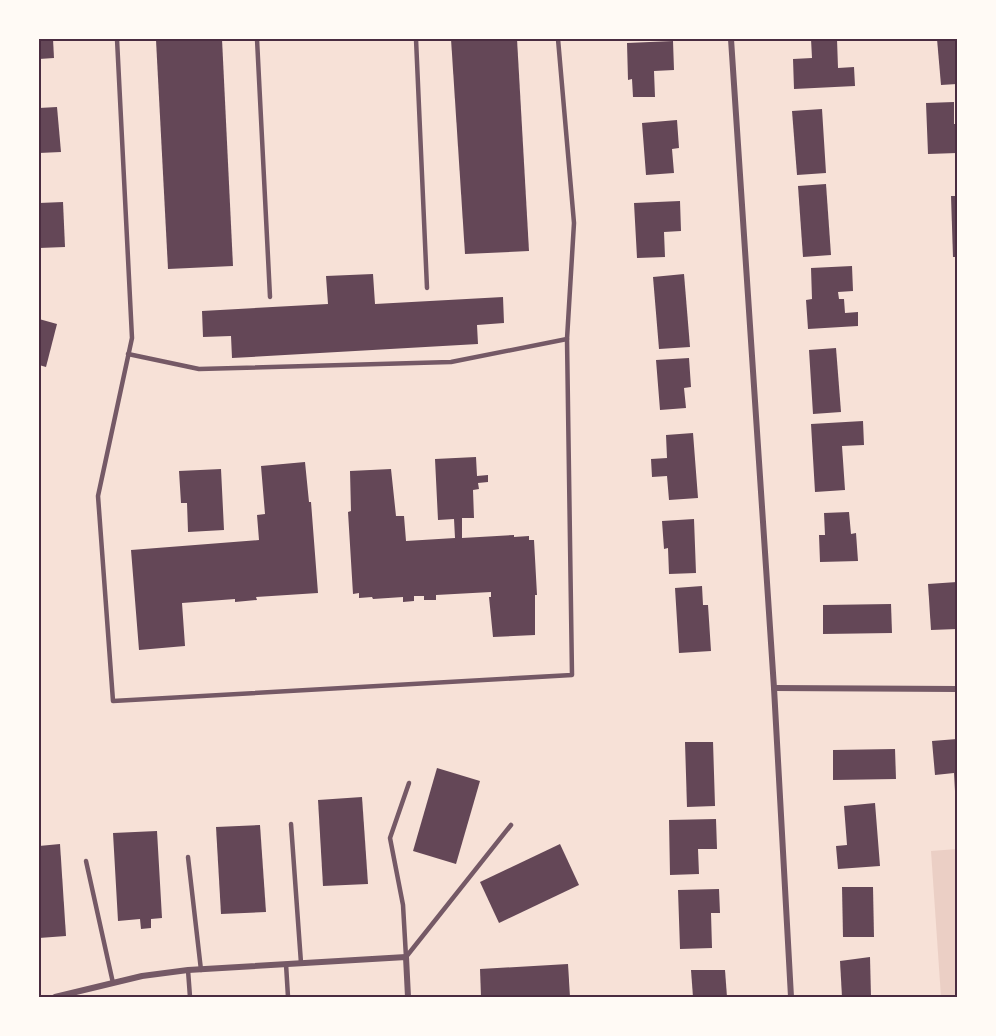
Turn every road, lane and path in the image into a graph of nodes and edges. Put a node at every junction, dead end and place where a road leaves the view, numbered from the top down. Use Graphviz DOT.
graph roads {
  1 [pos="117,39"];
  2 [pos="257,39"];
  3 [pos="416,39"];
  4 [pos="558,39"];
  5 [pos="731,39"];
  6 [pos="427,288"];
  7 [pos="270,297"];
  8 [pos="567,339"];
  9 [pos="128,354"];
  10 [pos="774,688"];
  11 [pos="957,688"];
  12 [pos="409,783"];
  13 [pos="291,824"];
  14 [pos="511,825"];
  15 [pos="188,857"];
  16 [pos="86,861"];
  17 [pos="406,957"];
  18 [pos="301,963"];
  19 [pos="286,964"];
  20 [pos="188,970"];
  21 [pos="201,970"];
  22 [pos="113,982"];
  23 [pos="75,995"];
  24 [pos="55,997"];
  25 [pos="190,997"];
  26 [pos="288,997"];
  27 [pos="408,997"];
  28 [pos="791,997"];
  1 -- 9 [label="lane"];
  2 -- 7 [label="lane"];
  3 -- 6 [label="lane"];
  4 -- 8 [label="lane"];
  5 -- 10 [label="street"];
  8 -- 9 [label="lane"];
  8 -- 9 [label="lane"];
  10 -- 11 [label="street"];
  10 -- 28 [label="street"];
  12 -- 17 [label="lane"];
  13 -- 18 [label="lane"];
  14 -- 17 [label="lane"];
  15 -- 21 [label="lane"];
  16 -- 22 [label="lane"];
  17 -- 18 [label="street"];
  17 -- 27 [label="street"];
  18 -- 19 [label="street"];
  19 -- 21 [label="street"];
  19 -- 26 [label="lane"];
  20 -- 21 [label="street"];
  20 -- 22 [label="street"];
  20 -- 25 [label="lane"];
  22 -- 23 [label="street"];
  23 -- 24 [label="street"];
}
